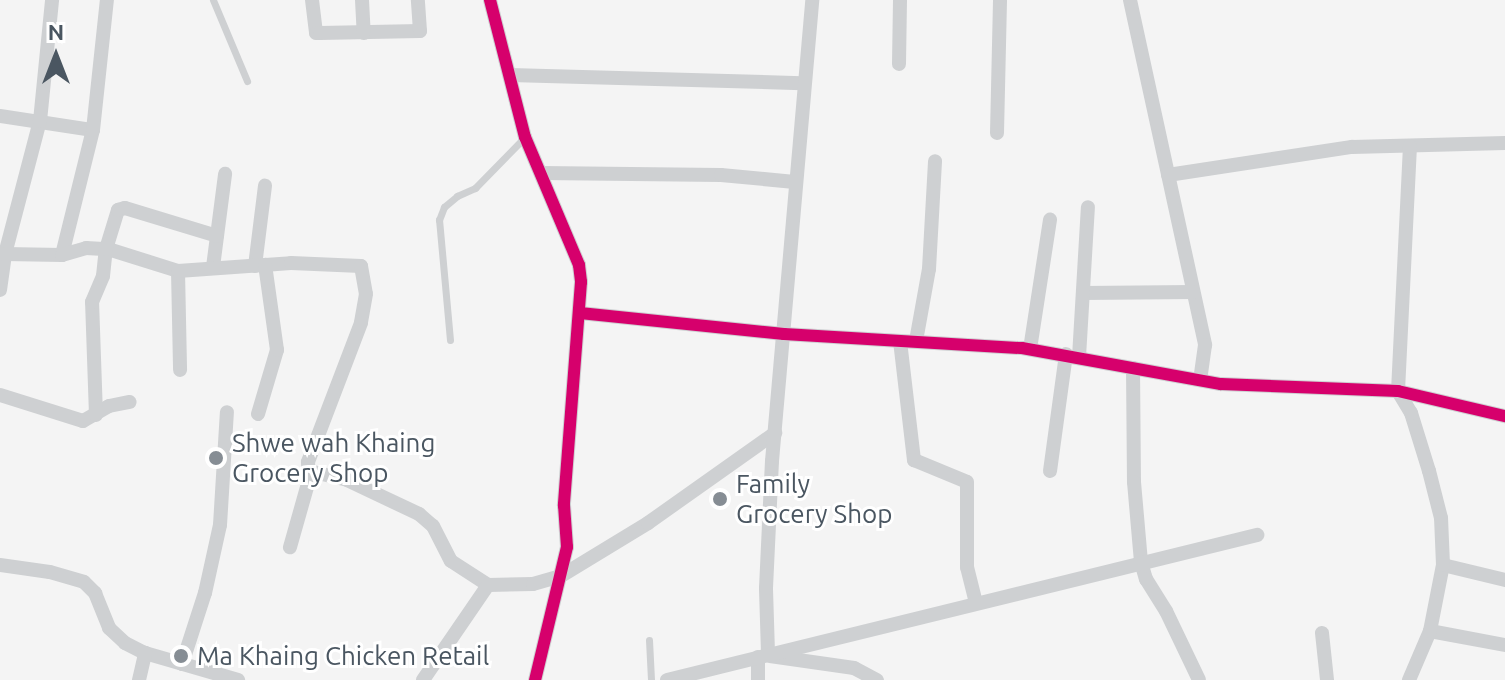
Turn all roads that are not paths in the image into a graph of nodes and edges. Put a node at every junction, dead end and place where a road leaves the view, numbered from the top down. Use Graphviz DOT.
graph roads {
  1 [pos="52,0"];
  2 [pos="107,0"];
  3 [pos="213,0"];
  4 [pos="312,0"];
  5 [pos="362,0"];
  6 [pos="418,0"];
  7 [pos="490,0"];
  8 [pos="812,0"];
  9 [pos="900,0"];
  10 [pos="1000,0"];
  11 [pos="1130,0"];
  12 [pos="364,33"];
  13 [pos="899,64"];
  14 [pos="510,75"];
  15 [pos="247,81"];
  16 [pos="802,83"];
  17 [pos="0,116"];
  18 [pos="40,121"];
  19 [pos="93,130"];
  20 [pos="997,133"];
  21 [pos="525,137"];
  22 [pos="1505,143"];
  23 [pos="1410,146"];
  24 [pos="935,161"];
  25 [pos="541,173"];
  26 [pos="225,174"];
  27 [pos="1168,175"];
  28 [pos="795,182"];
  29 [pos="265,186"];
  30 [pos="1088,207"];
  31 [pos="1050,220"];
  32 [pos="217,236"];
  33 [pos="106,249"];
  34 [pos="3,254"];
  35 [pos="62,255"];
  36 [pos="260,266"];
  37 [pos="213,267"];
  38 [pos="178,271"];
  39 [pos="0,290"];
  40 [pos="1193,292"];
  41 [pos="1083,293"];
  42 [pos="580,313"];
  43 [pos="784,334"];
  44 [pos="450,340"];
  45 [pos="900,341"];
  46 [pos="916,341"];
  47 [pos="1030,349"];
  48 [pos="1072,355"];
  49 [pos="1133,368"];
  50 [pos="180,370"];
  51 [pos="1200,380"];
  52 [pos="1398,391"];
  53 [pos="0,395"];
  54 [pos="130,402"];
  55 [pos="227,412"];
  56 [pos="258,414"];
  57 [pos="96,415"];
  58 [pos="1505,416"];
  59 [pos="775,433"];
  60 [pos="309,471"];
  61 [pos="1050,471"];
  62 [pos="1257,535"];
  63 [pos="290,547"];
  64 [pos="1141,562"];
  65 [pos="0,565"];
  66 [pos="1443,565"];
  67 [pos="561,576"];
  68 [pos="1505,580"];
  69 [pos="488,585"];
  70 [pos="976,602"];
  71 [pos="1430,631"];
  72 [pos="1322,633"];
  73 [pos="649,640"];
  74 [pos="1505,645"];
  75 [pos="145,653"];
  76 [pos="762,655"];
  77 [pos="182,664"];
  78 [pos="197,674"];
  79 [pos="853,674"];
  80 [pos="139,680"];
  81 [pos="238,680"];
  82 [pos="423,680"];
  83 [pos="535,680"];
  84 [pos="651,680"];
  85 [pos="670,680"];
  86 [pos="758,680"];
  87 [pos="877,680"];
  88 [pos="1199,680"];
  89 [pos="1327,680"];
  90 [pos="1409,680"];
  1 -- 18 [label="street"];
  2 -- 19 [label="street"];
  3 -- 15 [label="lane"];
  4 -- 12 [label="street"];
  5 -- 12 [label="street"];
  6 -- 12 [label="street"];
  7 -- 14 [label="street"];
  8 -- 16 [label="street"];
  9 -- 13 [label="street"];
  10 -- 20 [label="street"];
  11 -- 27 [label="street"];
  14 -- 16 [label="street"];
  14 -- 21 [label="street"];
  16 -- 28 [label="street"];
  17 -- 18 [label="street"];
  18 -- 19 [label="street"];
  18 -- 34 [label="street"];
  19 -- 35 [label="street"];
  21 -- 25 [label="street"];
  21 -- 44 [label="lane"];
  22 -- 23 [label="street"];
  23 -- 27 [label="street"];
  23 -- 52 [label="street"];
  24 -- 46 [label="street"];
  25 -- 28 [label="street"];
  25 -- 42 [label="street"];
  26 -- 32 [label="street"];
  27 -- 40 [label="street"];
  28 -- 43 [label="street"];
  29 -- 36 [label="street"];
  30 -- 41 [label="street"];
  31 -- 47 [label="street"];
  32 -- 33 [label="street"];
  32 -- 37 [label="street"];
  33 -- 35 [label="street"];
  33 -- 38 [label="street"];
  33 -- 57 [label="street"];
  34 -- 35 [label="street"];
  34 -- 39 [label="street"];
  36 -- 37 [label="street"];
  36 -- 56 [label="street"];
  36 -- 60 [label="street"];
  37 -- 38 [label="street"];
  38 -- 50 [label="street"];
  40 -- 41 [label="street"];
  40 -- 51 [label="street"];
  41 -- 48 [label="street"];
  42 -- 43 [label="street"];
  42 -- 67 [label="street"];
  43 -- 45 [label="street"];
  43 -- 59 [label="street"];
  45 -- 46 [label="street"];
  45 -- 70 [label="street"];
  46 -- 47 [label="street"];
  47 -- 48 [label="street"];
  48 -- 49 [label="street"];
  48 -- 61 [label="street"];
  49 -- 51 [label="street"];
  49 -- 64 [label="street"];
  51 -- 52 [label="street"];
  52 -- 58 [label="street"];
  52 -- 66 [label="street"];
  53 -- 57 [label="street"];
  54 -- 57 [label="street"];
  55 -- 77 [label="street"];
  59 -- 67 [label="street"];
  59 -- 76 [label="street"];
  60 -- 63 [label="street"];
  60 -- 69 [label="street"];
  62 -- 64 [label="street"];
  64 -- 70 [label="street"];
  64 -- 88 [label="street"];
  65 -- 75 [label="street"];
  66 -- 68 [label="street"];
  66 -- 71 [label="street"];
  67 -- 69 [label="street"];
  67 -- 83 [label="street"];
  69 -- 82 [label="street"];
  70 -- 76 [label="street"];
  71 -- 74 [label="street"];
  71 -- 90 [label="street"];
  72 -- 89 [label="street"];
  73 -- 84 [label="lane"];
  75 -- 77 [label="street"];
  75 -- 80 [label="street"];
  76 -- 79 [label="street"];
  76 -- 85 [label="street"];
  76 -- 86 [label="street"];
  77 -- 78 [label="street"];
  78 -- 81 [label="street"];
  79 -- 87 [label="street"];
}
